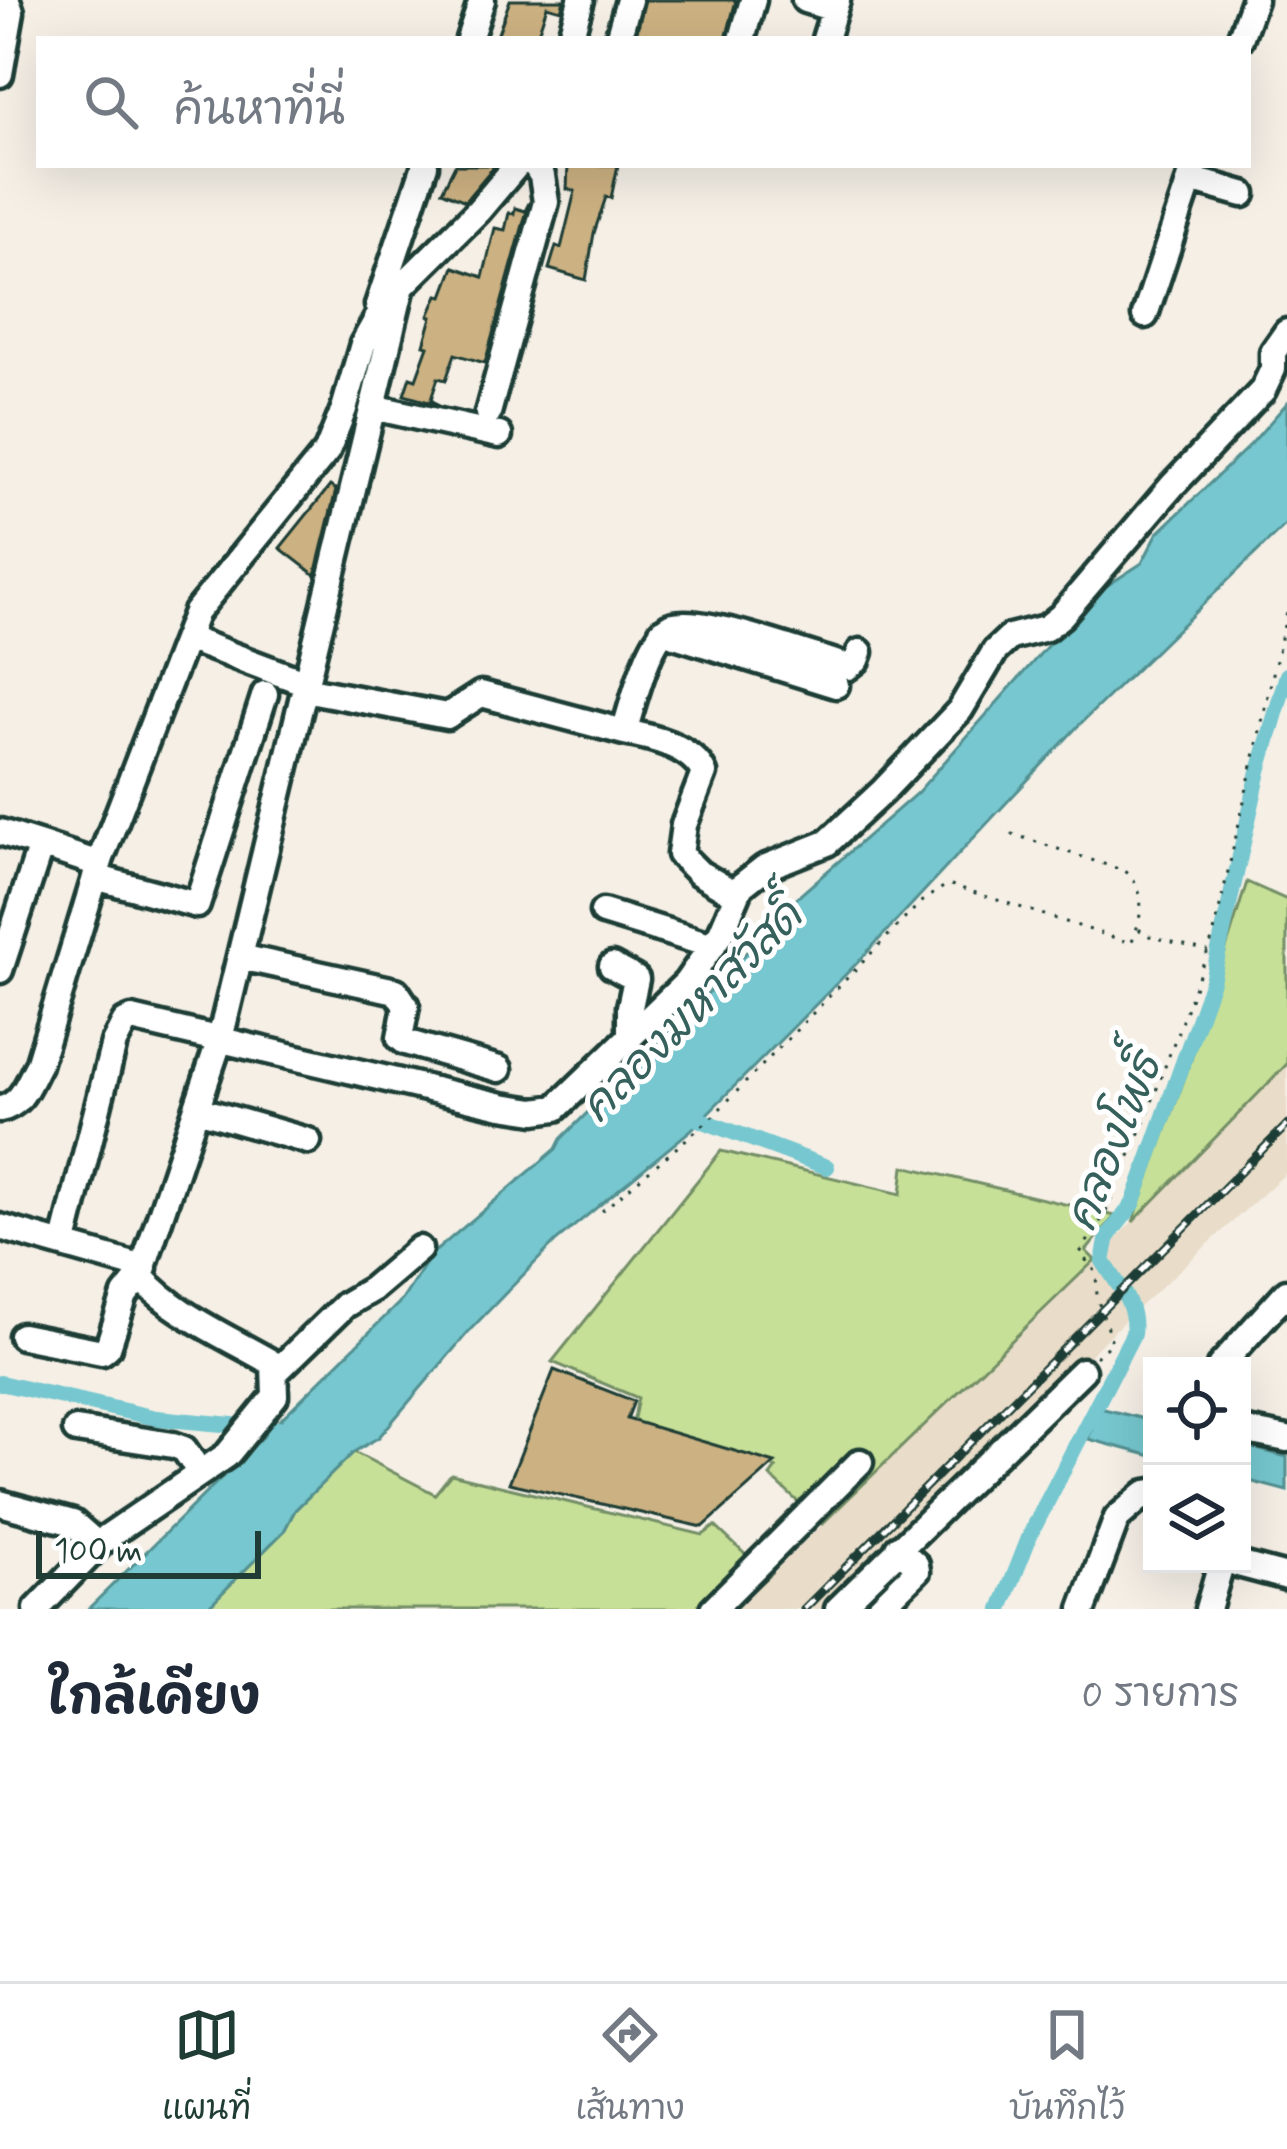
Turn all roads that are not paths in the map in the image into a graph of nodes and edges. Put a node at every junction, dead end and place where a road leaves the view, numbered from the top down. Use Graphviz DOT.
graph roads {
  1 [pos="7,0"];
  2 [pos="482,0"];
  3 [pos="581,0"];
  4 [pos="629,0"];
  5 [pos="754,0"];
  6 [pos="805,0"];
  7 [pos="1254,0"];
  8 [pos="836,4"];
  9 [pos="470,36"];
  10 [pos="571,36"];
  11 [pos="619,36"];
  12 [pos="743,36"];
  13 [pos="826,36"];
  14 [pos="1241,36"];
  15 [pos="0,74"];
  16 [pos="424,168"];
  17 [pos="514,168"];
  18 [pos="538,168"];
  19 [pos="1193,172"];
  20 [pos="1243,194"];
  21 [pos="402,286"];
  22 [pos="1145,315"];
  23 [pos="374,321"];
  24 [pos="1287,332"];
  25 [pos="373,407"];
  26 [pos="662,631"];
  27 [pos="186,638"];
  28 [pos="860,652"];
  29 [pos="836,685"];
  30 [pos="305,686"];
  31 [pos="265,694"];
  32 [pos="624,731"];
  33 [pos="0,832"];
  34 [pos="41,845"];
  35 [pos="97,871"];
  36 [pos="736,896"];
  37 [pos="603,912"];
  38 [pos="713,946"];
  39 [pos="240,957"];
  40 [pos="612,966"];
  41 [pos="0,970"];
  42 [pos="630,1034"];
  43 [pos="220,1039"];
  44 [pos="499,1069"];
  45 [pos="0,1108"];
  46 [pos="196,1109"];
  47 [pos="308,1141"];
  48 [pos="0,1227"];
  49 [pos="64,1242"];
  50 [pos="419,1249"];
  51 [pos="142,1272"];
  52 [pos="1287,1292"];
  53 [pos="22,1336"];
  54 [pos="1228,1357"];
  55 [pos="1082,1371"];
  56 [pos="276,1384"];
  57 [pos="76,1430"];
  58 [pos="1251,1432"];
  59 [pos="1287,1439"];
  60 [pos="860,1462"];
  61 [pos="204,1468"];
  62 [pos="1143,1495"];
  63 [pos="0,1503"];
  64 [pos="98,1545"];
  65 [pos="898,1549"];
  66 [pos="1251,1567"];
  67 [pos="1218,1573"];
  68 [pos="1287,1577"];
  69 [pos="38,1609"];
  70 [pos="712,1609"];
  71 [pos="838,1609"];
  72 [pos="878,1609"];
  73 [pos="1083,1609"];
  74 [pos="1208,1609"];
  1 -- 15 [label="street"];
  2 -- 9 [label="street"];
  3 -- 10 [label="street"];
  4 -- 11 [label="street"];
  5 -- 12 [label="street"];
  6 -- 8 [label="street"];
  7 -- 14 [label="street"];
  8 -- 13 [label="street"];
  16 -- 23 [label="street"];
  17 -- 21 [label="street"];
  18 -- 25 [label="street"];
  19 -- 20 [label="street"];
  19 -- 22 [label="street"];
  21 -- 23 [label="street"];
  21 -- 25 [label="street"];
  23 -- 27 [label="street"];
  24 -- 36 [label="street"];
  25 -- 30 [label="street"];
  26 -- 28 [label="street"];
  26 -- 29 [label="street"];
  26 -- 32 [label="street"];
  27 -- 30 [label="street"];
  27 -- 35 [label="street"];
  30 -- 32 [label="street"];
  30 -- 39 [label="street"];
  31 -- 35 [label="street"];
  32 -- 36 [label="street"];
  33 -- 34 [label="street"];
  34 -- 35 [label="street"];
  34 -- 41 [label="street"];
  35 -- 45 [label="street"];
  36 -- 38 [label="street"];
  37 -- 38 [label="street"];
  38 -- 42 [label="street"];
  39 -- 43 [label="street"];
  39 -- 44 [label="street"];
  40 -- 42 [label="street"];
  42 -- 43 [label="street"];
  43 -- 46 [label="street"];
  43 -- 49 [label="street"];
  46 -- 47 [label="street"];
  46 -- 51 [label="street"];
  48 -- 49 [label="street"];
  49 -- 51 [label="street"];
  50 -- 56 [label="street"];
  51 -- 53 [label="street"];
  51 -- 56 [label="street"];
  52 -- 54 [label="street"];
  55 -- 65 [label="street"];
  56 -- 61 [label="street"];
  57 -- 61 [label="street"];
  58 -- 59 [label="street"];
  60 -- 70 [label="street"];
  61 -- 64 [label="street"];
  62 -- 73 [label="street"];
  63 -- 64 [label="street"];
  64 -- 69 [label="street"];
  65 -- 71 [label="street"];
  65 -- 72 [label="street"];
  66 -- 68 [label="street"];
  67 -- 74 [label="street"];
}
